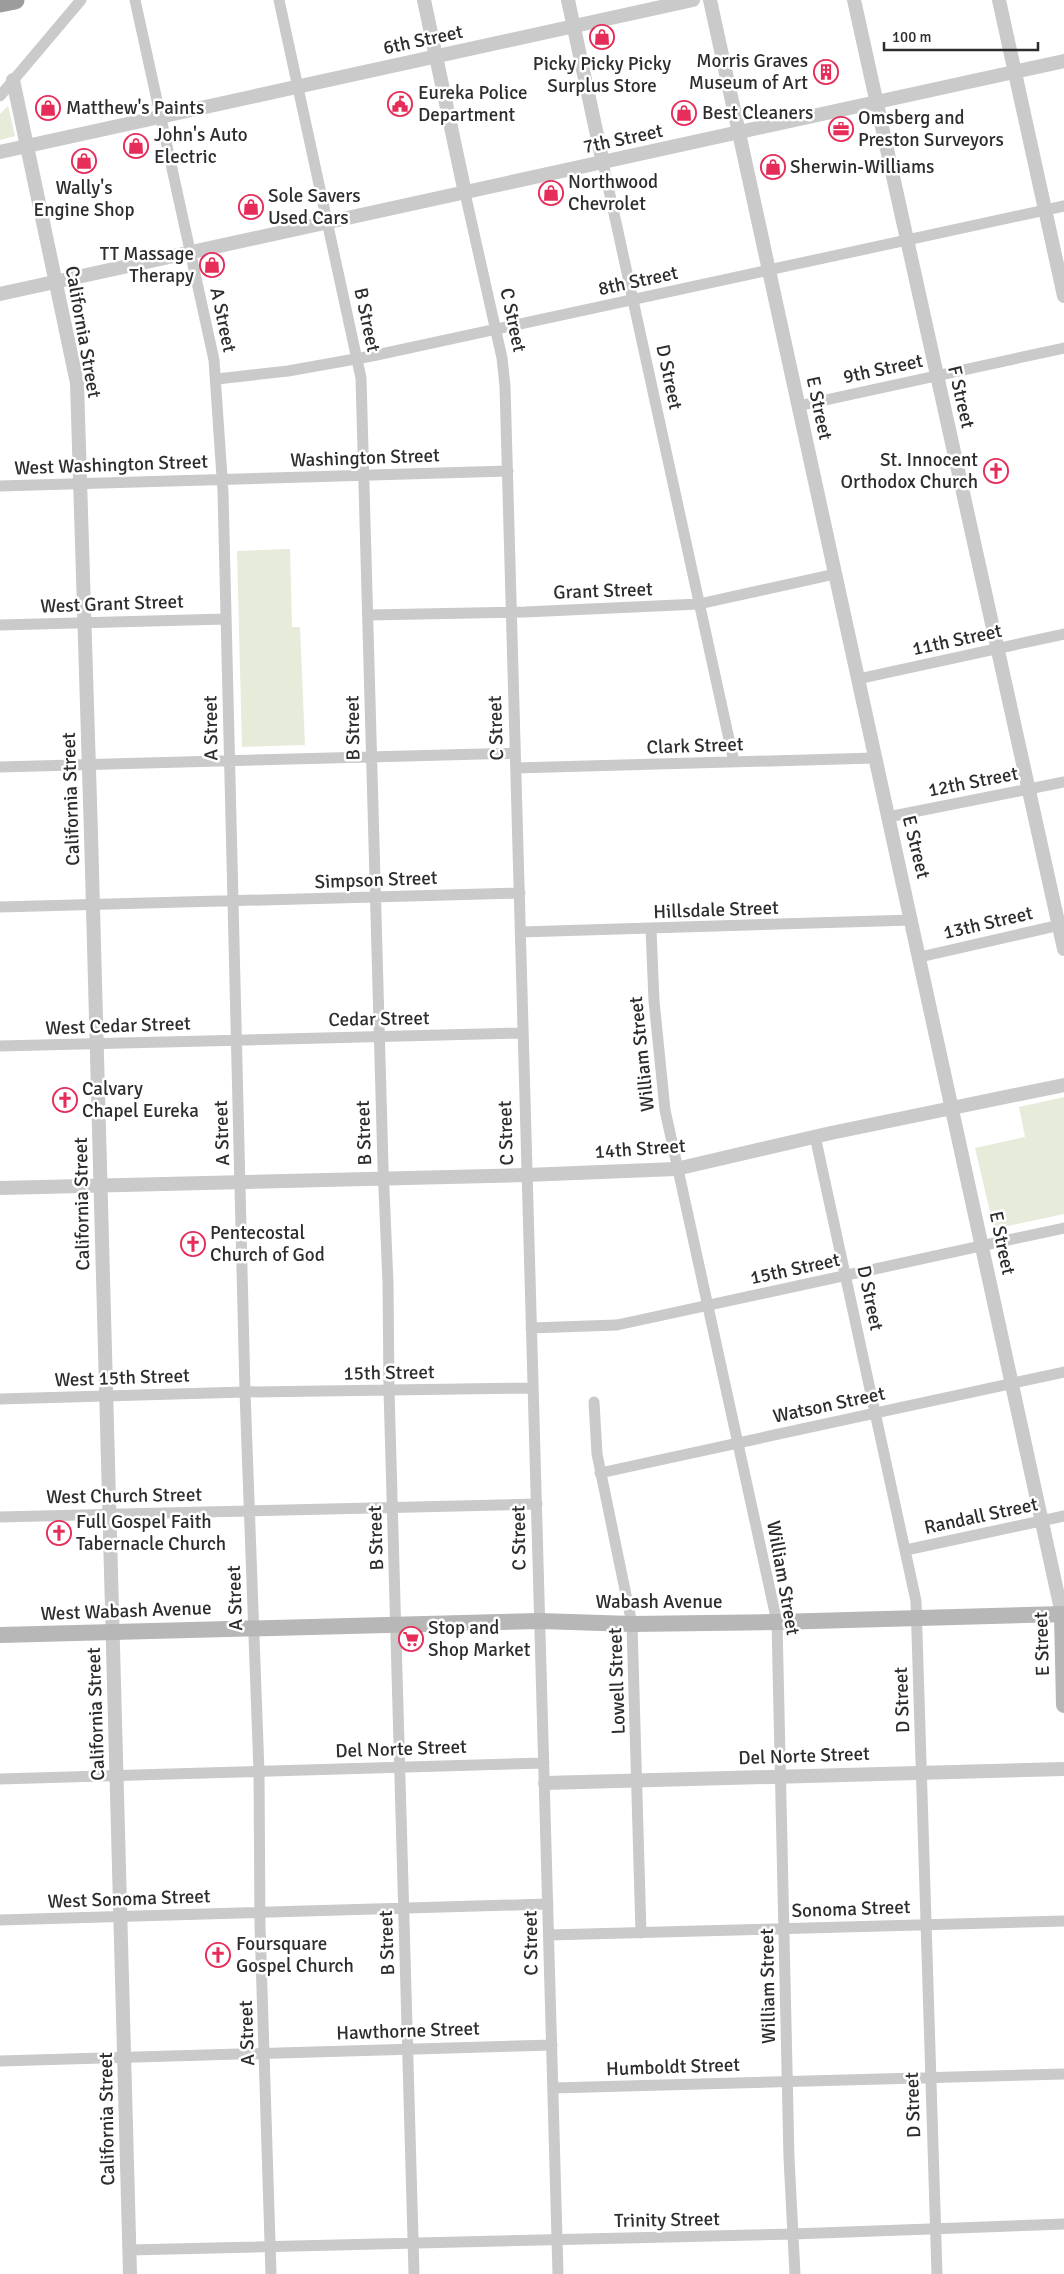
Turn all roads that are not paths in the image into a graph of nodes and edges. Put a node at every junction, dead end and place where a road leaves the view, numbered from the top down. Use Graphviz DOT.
graph roads {
  1 [pos="15,0"];
  2 [pos="81,0"];
  3 [pos="136,0"];
  4 [pos="279,0"];
  5 [pos="424,0"];
  6 [pos="568,0"];
  7 [pos="693,0"];
  8 [pos="710,0"];
  9 [pos="854,0"];
  10 [pos="999,0"];
  11 [pos="0,3"];
  12 [pos="573,26"];
  13 [pos="435,57"];
  14 [pos="1064,61"];
  15 [pos="1014,72"];
  16 [pos="13,80"];
  17 [pos="298,87"];
  18 [pos="0,96"];
  19 [pos="877,102"];
  20 [pos="161,117"];
  21 [pos="740,132"];
  22 [pos="28,146"];
  23 [pos="0,152"];
  24 [pos="603,162"];
  25 [pos="465,193"];
  26 [pos="1064,206"];
  27 [pos="1045,209"];
  28 [pos="327,223"];
  29 [pos="908,240"];
  30 [pos="191,253"];
  31 [pos="770,270"];
  32 [pos="56,282"];
  33 [pos="0,294"];
  34 [pos="1064,296"];
  35 [pos="633,300"];
  36 [pos="496,330"];
  37 [pos="1064,348"];
  38 [pos="358,359"];
  39 [pos="937,376"];
  40 [pos="217,379"];
  41 [pos="798,406"];
  42 [pos="508,471"];
  43 [pos="363,476"];
  44 [pos="222,479"];
  45 [pos="80,484"];
  46 [pos="0,486"];
  47 [pos="835,574"];
  48 [pos="699,604"];
  49 [pos="512,612"];
  50 [pos="369,615"];
  51 [pos="226,619"];
  52 [pos="85,622"];
  53 [pos="0,625"];
  54 [pos="1064,634"];
  55 [pos="998,648"];
  56 [pos="858,679"];
  57 [pos="515,753"];
  58 [pos="371,757"];
  59 [pos="875,758"];
  60 [pos="230,761"];
  61 [pos="734,762"];
  62 [pos="88,764"];
  63 [pos="0,767"];
  64 [pos="516,768"];
  65 [pos="1064,782"];
  66 [pos="1029,790"];
  67 [pos="888,817"];
  68 [pos="520,893"];
  69 [pos="376,897"];
  70 [pos="234,901"];
  71 [pos="93,904"];
  72 [pos="0,907"];
  73 [pos="912,920"];
  74 [pos="1061,925"];
  75 [pos="651,929"];
  76 [pos="520,932"];
  77 [pos="1064,949"];
  78 [pos="920,957"];
  79 [pos="523,1033"];
  80 [pos="379,1036"];
  81 [pos="236,1040"];
  82 [pos="95,1044"];
  83 [pos="0,1046"];
  84 [pos="1064,1085"];
  85 [pos="953,1108"];
  86 [pos="815,1136"];
  87 [pos="676,1168"];
  88 [pos="526,1175"];
  89 [pos="383,1178"];
  90 [pos="240,1182"];
  91 [pos="100,1185"];
  92 [pos="0,1188"];
  93 [pos="1064,1228"];
  94 [pos="983,1245"];
  95 [pos="846,1276"];
  96 [pos="709,1306"];
  97 [pos="531,1328"];
  98 [pos="1064,1372"];
  99 [pos="1013,1382"];
  100 [pos="533,1388"];
  101 [pos="389,1390"];
  102 [pos="245,1392"];
  103 [pos="105,1396"];
  104 [pos="0,1399"];
  105 [pos="594,1402"];
  106 [pos="876,1414"];
  107 [pos="738,1443"];
  108 [pos="600,1473"];
  109 [pos="537,1504"];
  110 [pos="392,1507"];
  111 [pos="249,1510"];
  112 [pos="109,1514"];
  113 [pos="0,1516"];
  114 [pos="1064,1516"];
  115 [pos="1044,1521"];
  116 [pos="906,1550"];
  117 [pos="1063,1614"];
  118 [pos="918,1619"];
  119 [pos="540,1621"];
  120 [pos="777,1622"];
  121 [pos="396,1624"];
  122 [pos="632,1624"];
  123 [pos="254,1628"];
  124 [pos="112,1631"];
  125 [pos="0,1635"];
  126 [pos="1064,1705"];
  127 [pos="544,1763"];
  128 [pos="400,1768"];
  129 [pos="1064,1769"];
  130 [pos="259,1772"];
  131 [pos="922,1772"];
  132 [pos="117,1776"];
  133 [pos="780,1776"];
  134 [pos="0,1779"];
  135 [pos="638,1780"];
  136 [pos="545,1783"];
  137 [pos="548,1904"];
  138 [pos="403,1908"];
  139 [pos="260,1913"];
  140 [pos="120,1917"];
  141 [pos="0,1920"];
  142 [pos="1064,1921"];
  143 [pos="927,1925"];
  144 [pos="784,1929"];
  145 [pos="641,1933"];
  146 [pos="549,1935"];
  147 [pos="552,2045"];
  148 [pos="408,2048"];
  149 [pos="266,2053"];
  150 [pos="125,2057"];
  151 [pos="0,2061"];
  152 [pos="1064,2074"];
  153 [pos="931,2078"];
  154 [pos="788,2081"];
  155 [pos="553,2088"];
  156 [pos="1064,2224"];
  157 [pos="936,2229"];
  158 [pos="793,2234"];
  159 [pos="557,2240"];
  160 [pos="413,2243"];
  161 [pos="270,2247"];
  162 [pos="129,2250"];
  163 [pos="130,2274"];
  164 [pos="271,2274"];
  165 [pos="414,2274"];
  166 [pos="558,2274"];
  167 [pos="795,2274"];
  168 [pos="937,2274"];
  1 -- 11 [label="highway"];
  2 -- 16 [label="street"];
  3 -- 20 [label="street, A Street"];
  4 -- 17 [label="street, B Street"];
  5 -- 13 [label="street, C Street"];
  6 -- 12 [label="street, D Street"];
  7 -- 12 [label="street, 6th Street"];
  8 -- 21 [label="street, E Street"];
  9 -- 19 [label="street, F Street"];
  10 -- 15 [label="street"];
  12 -- 13 [label="street, 6th Street"];
  12 -- 24 [label="street, D Street"];
  13 -- 17 [label="street, 6th Street"];
  13 -- 25 [label="street, C Street"];
  14 -- 15 [label="street, 7th Street"];
  15 -- 19 [label="street, 7th Street"];
  15 -- 27 [label="street"];
  16 -- 18 [label="street"];
  16 -- 22 [label="street, California Street"];
  17 -- 20 [label="street, 6th Street"];
  17 -- 28 [label="street, B Street"];
  19 -- 21 [label="street, 7th Street"];
  19 -- 29 [label="street, F Street"];
  20 -- 22 [label="street, 6th Street"];
  20 -- 30 [label="street, A Street"];
  21 -- 24 [label="street, 7th Street"];
  21 -- 31 [label="street, E Street"];
  22 -- 23 [label="street, 6th Street"];
  22 -- 32 [label="street, California Street"];
  24 -- 25 [label="street, 7th Street"];
  24 -- 35 [label="street, D Street"];
  25 -- 28 [label="street, 7th Street"];
  25 -- 36 [label="street, C Street"];
  26 -- 27 [label="street, 8th Street"];
  27 -- 29 [label="street, 8th Street"];
  27 -- 34 [label="street"];
  28 -- 30 [label="street, 7th Street"];
  28 -- 38 [label="street, B Street"];
  29 -- 31 [label="street, 8th Street"];
  29 -- 39 [label="street, F Street"];
  30 -- 32 [label="street, 7th Street"];
  30 -- 40 [label="street, A Street"];
  31 -- 35 [label="street, 8th Street"];
  31 -- 41 [label="street, E Street"];
  32 -- 33 [label="street, 7th Street"];
  32 -- 45 [label="street, California Street"];
  35 -- 36 [label="street, 8th Street"];
  35 -- 48 [label="street, D Street"];
  36 -- 38 [label="street, 8th Street"];
  36 -- 42 [label="street, C Street"];
  37 -- 39 [label="street, 9th Street"];
  38 -- 40 [label="street, 8th Street"];
  38 -- 43 [label="street, B Street"];
  39 -- 41 [label="street, 9th Street"];
  39 -- 55 [label="street, F Street"];
  40 -- 44 [label="street, A Street"];
  41 -- 47 [label="street, E Street"];
  42 -- 43 [label="street, Washington Street"];
  42 -- 49 [label="street, C Street"];
  43 -- 44 [label="street, Washington Street"];
  43 -- 50 [label="street, B Street"];
  44 -- 45 [label="street, West Washington Street"];
  44 -- 51 [label="street, A Street"];
  45 -- 46 [label="street, West Washington Street"];
  45 -- 52 [label="street, California Street"];
  47 -- 48 [label="street, Grant Street"];
  47 -- 56 [label="street, E Street"];
  48 -- 49 [label="street, Grant Street"];
  48 -- 61 [label="street, D Street"];
  49 -- 50 [label="street, Grant Street"];
  49 -- 57 [label="street, C Street"];
  50 -- 58 [label="street, B Street"];
  51 -- 52 [label="street, West Grant Street"];
  51 -- 60 [label="street, A Street"];
  52 -- 53 [label="street, West Grant Street"];
  52 -- 62 [label="street, California Street"];
  54 -- 55 [label="street, 11th Street"];
  55 -- 56 [label="street, 11th Street"];
  55 -- 66 [label="street, F Street"];
  56 -- 59 [label="street, E Street"];
  57 -- 58 [label="street"];
  57 -- 64 [label="street, C Street"];
  58 -- 60 [label="street"];
  58 -- 69 [label="street, B Street"];
  59 -- 61 [label="street, Clark Street"];
  59 -- 67 [label="street, E Street"];
  60 -- 62 [label="street"];
  60 -- 70 [label="street, A Street"];
  61 -- 64 [label="street, Clark Street"];
  62 -- 63 [label="street"];
  62 -- 71 [label="street, California Street"];
  64 -- 68 [label="street, C Street"];
  65 -- 66 [label="street, 12th Street"];
  66 -- 67 [label="street, 12th Street"];
  66 -- 74 [label="street, F Street"];
  67 -- 73 [label="street, E Street"];
  68 -- 69 [label="street, Simpson Street"];
  68 -- 76 [label="street, C Street"];
  69 -- 70 [label="street, Simpson Street"];
  69 -- 80 [label="street, B Street"];
  70 -- 71 [label="street, Simpson Street"];
  70 -- 81 [label="street, A Street"];
  71 -- 72 [label="street, Simpson Street"];
  71 -- 82 [label="street, California Street"];
  73 -- 75 [label="street, Hillsdale Street"];
  73 -- 78 [label="street, E Street"];
  74 -- 77 [label="street, F Street"];
  74 -- 78 [label="street, 13th Street"];
  75 -- 76 [label="street, Hillsdale Street"];
  75 -- 87 [label="street, William Street"];
  76 -- 79 [label="street, C Street"];
  78 -- 85 [label="street, E Street"];
  79 -- 80 [label="street, Cedar Street"];
  79 -- 88 [label="street, C Street"];
  80 -- 81 [label="street, Cedar Street"];
  80 -- 89 [label="street, B Street"];
  81 -- 82 [label="street, West Cedar Street"];
  81 -- 90 [label="street, A Street"];
  82 -- 83 [label="street, West Cedar Street"];
  82 -- 91 [label="street, California Street"];
  84 -- 85 [label="street, 14th Street"];
  85 -- 86 [label="street, 14th Street"];
  85 -- 94 [label="street, E Street"];
  86 -- 87 [label="street, 14th Street"];
  86 -- 95 [label="street, D Street"];
  87 -- 88 [label="street, 14th Street"];
  87 -- 96 [label="street, William Street"];
  88 -- 89 [label="street, 14th Street"];
  88 -- 97 [label="street, C Street"];
  89 -- 90 [label="street, 14th Street"];
  89 -- 101 [label="street, B Street"];
  90 -- 91 [label="street, 14th Street"];
  90 -- 102 [label="street, A Street"];
  91 -- 92 [label="street, 14th Street"];
  91 -- 103 [label="street, California Street"];
  93 -- 94 [label="street, 15th Street"];
  94 -- 95 [label="street, 15th Street"];
  94 -- 99 [label="street, E Street"];
  95 -- 96 [label="street, 15th Street"];
  95 -- 106 [label="street, D Street"];
  96 -- 97 [label="street, 15th Street"];
  96 -- 107 [label="street, William Street"];
  97 -- 100 [label="street, C Street"];
  98 -- 99 [label="street, Watson Street"];
  99 -- 106 [label="street, Watson Street"];
  99 -- 115 [label="street, E Street"];
  100 -- 101 [label="street, 15th Street"];
  100 -- 109 [label="street, C Street"];
  101 -- 102 [label="street, 15th Street"];
  101 -- 110 [label="street, B Street"];
  102 -- 103 [label="street, West 15th Street"];
  102 -- 111 [label="street, A Street"];
  103 -- 104 [label="street, West 15th Street"];
  103 -- 112 [label="street, California Street"];
  105 -- 108 [label="street, Lowell Street"];
  106 -- 107 [label="street, Watson Street"];
  106 -- 116 [label="street, D Street"];
  107 -- 108 [label="street, Watson Street"];
  107 -- 120 [label="street, William Street"];
  108 -- 122 [label="street, Lowell Street"];
  109 -- 110 [label="street, West Church Street"];
  109 -- 119 [label="street, C Street"];
  110 -- 111 [label="street, West Church Street"];
  110 -- 121 [label="street, B Street"];
  111 -- 112 [label="street, West Church Street"];
  111 -- 123 [label="street, A Street"];
  112 -- 113 [label="street, West Church Street"];
  112 -- 124 [label="street, California Street"];
  114 -- 115 [label="street, Randall Street"];
  115 -- 116 [label="street, Randall Street"];
  115 -- 117 [label="street, E Street"];
  116 -- 118 [label="street, D Street"];
  117 -- 118 [label="main road, Wabash Avenue"];
  117 -- 126 [label="main road, E Street"];
  118 -- 120 [label="main road, Wabash Avenue"];
  118 -- 131 [label="street, D Street"];
  119 -- 121 [label="main road, Wabash Avenue"];
  119 -- 122 [label="main road, Wabash Avenue"];
  119 -- 127 [label="street, C Street"];
  120 -- 122 [label="main road, Wabash Avenue"];
  120 -- 133 [label="street, William Street"];
  121 -- 123 [label="main road, Wabash Avenue"];
  121 -- 128 [label="street, B Street"];
  122 -- 135 [label="street, Lowell Street"];
  123 -- 124 [label="main road, West Wabash Avenue"];
  123 -- 130 [label="street, A Street"];
  124 -- 125 [label="main road, West Wabash Avenue"];
  124 -- 132 [label="street, California Street"];
  127 -- 128 [label="street, Del Norte Street"];
  127 -- 136 [label="street, C Street"];
  128 -- 130 [label="street, Del Norte Street"];
  128 -- 138 [label="street, B Street"];
  129 -- 131 [label="street, Del Norte Street"];
  130 -- 132 [label="street, Del Norte Street"];
  130 -- 139 [label="street, A Street"];
  131 -- 133 [label="street, Del Norte Street"];
  131 -- 143 [label="street, D Street"];
  132 -- 134 [label="street, Del Norte Street"];
  132 -- 140 [label="street, California Street"];
  133 -- 135 [label="street, Del Norte Street"];
  133 -- 144 [label="street, William Street"];
  135 -- 136 [label="street, Del Norte Street"];
  135 -- 145 [label="street, Lowell Street"];
  136 -- 137 [label="street, C Street"];
  137 -- 138 [label="street"];
  137 -- 146 [label="street, C Street"];
  138 -- 139 [label="street"];
  138 -- 148 [label="street, B Street"];
  139 -- 140 [label="street, West Sonoma Street"];
  139 -- 149 [label="street, A Street"];
  140 -- 141 [label="street, West Sonoma Street"];
  140 -- 150 [label="street, California Street"];
  142 -- 143 [label="street, Sonoma Street"];
  143 -- 144 [label="street, Sonoma Street"];
  143 -- 153 [label="street, D Street"];
  144 -- 145 [label="street, Sonoma Street"];
  144 -- 154 [label="street, William Street"];
  145 -- 146 [label="street, Sonoma Street"];
  146 -- 147 [label="street, C Street"];
  147 -- 148 [label="street, Hawthorne Street"];
  147 -- 155 [label="street, C Street"];
  148 -- 149 [label="street, Hawthorne Street"];
  148 -- 160 [label="street, B Street"];
  149 -- 150 [label="street, Hawthorne Street"];
  149 -- 161 [label="street, A Street"];
  150 -- 151 [label="street, Hawthorne Street"];
  150 -- 162 [label="street, California Street"];
  152 -- 153 [label="street, Humboldt Street"];
  153 -- 154 [label="street, Humboldt Street"];
  153 -- 157 [label="street, D Street"];
  154 -- 155 [label="street, Humboldt Street"];
  154 -- 158 [label="street, William Street"];
  155 -- 159 [label="street, C Street"];
  156 -- 157 [label="street, Trinity Street"];
  157 -- 158 [label="street, Trinity Street"];
  157 -- 168 [label="street, D Street"];
  158 -- 159 [label="street, Trinity Street"];
  158 -- 167 [label="street, William Street"];
  159 -- 160 [label="street, Trinity Street"];
  159 -- 166 [label="street, C Street"];
  160 -- 161 [label="street, Trinity Street"];
  160 -- 165 [label="street, B Street"];
  161 -- 162 [label="street, Trinity Street"];
  161 -- 164 [label="street, A Street"];
  162 -- 163 [label="street, California Street"];
}
